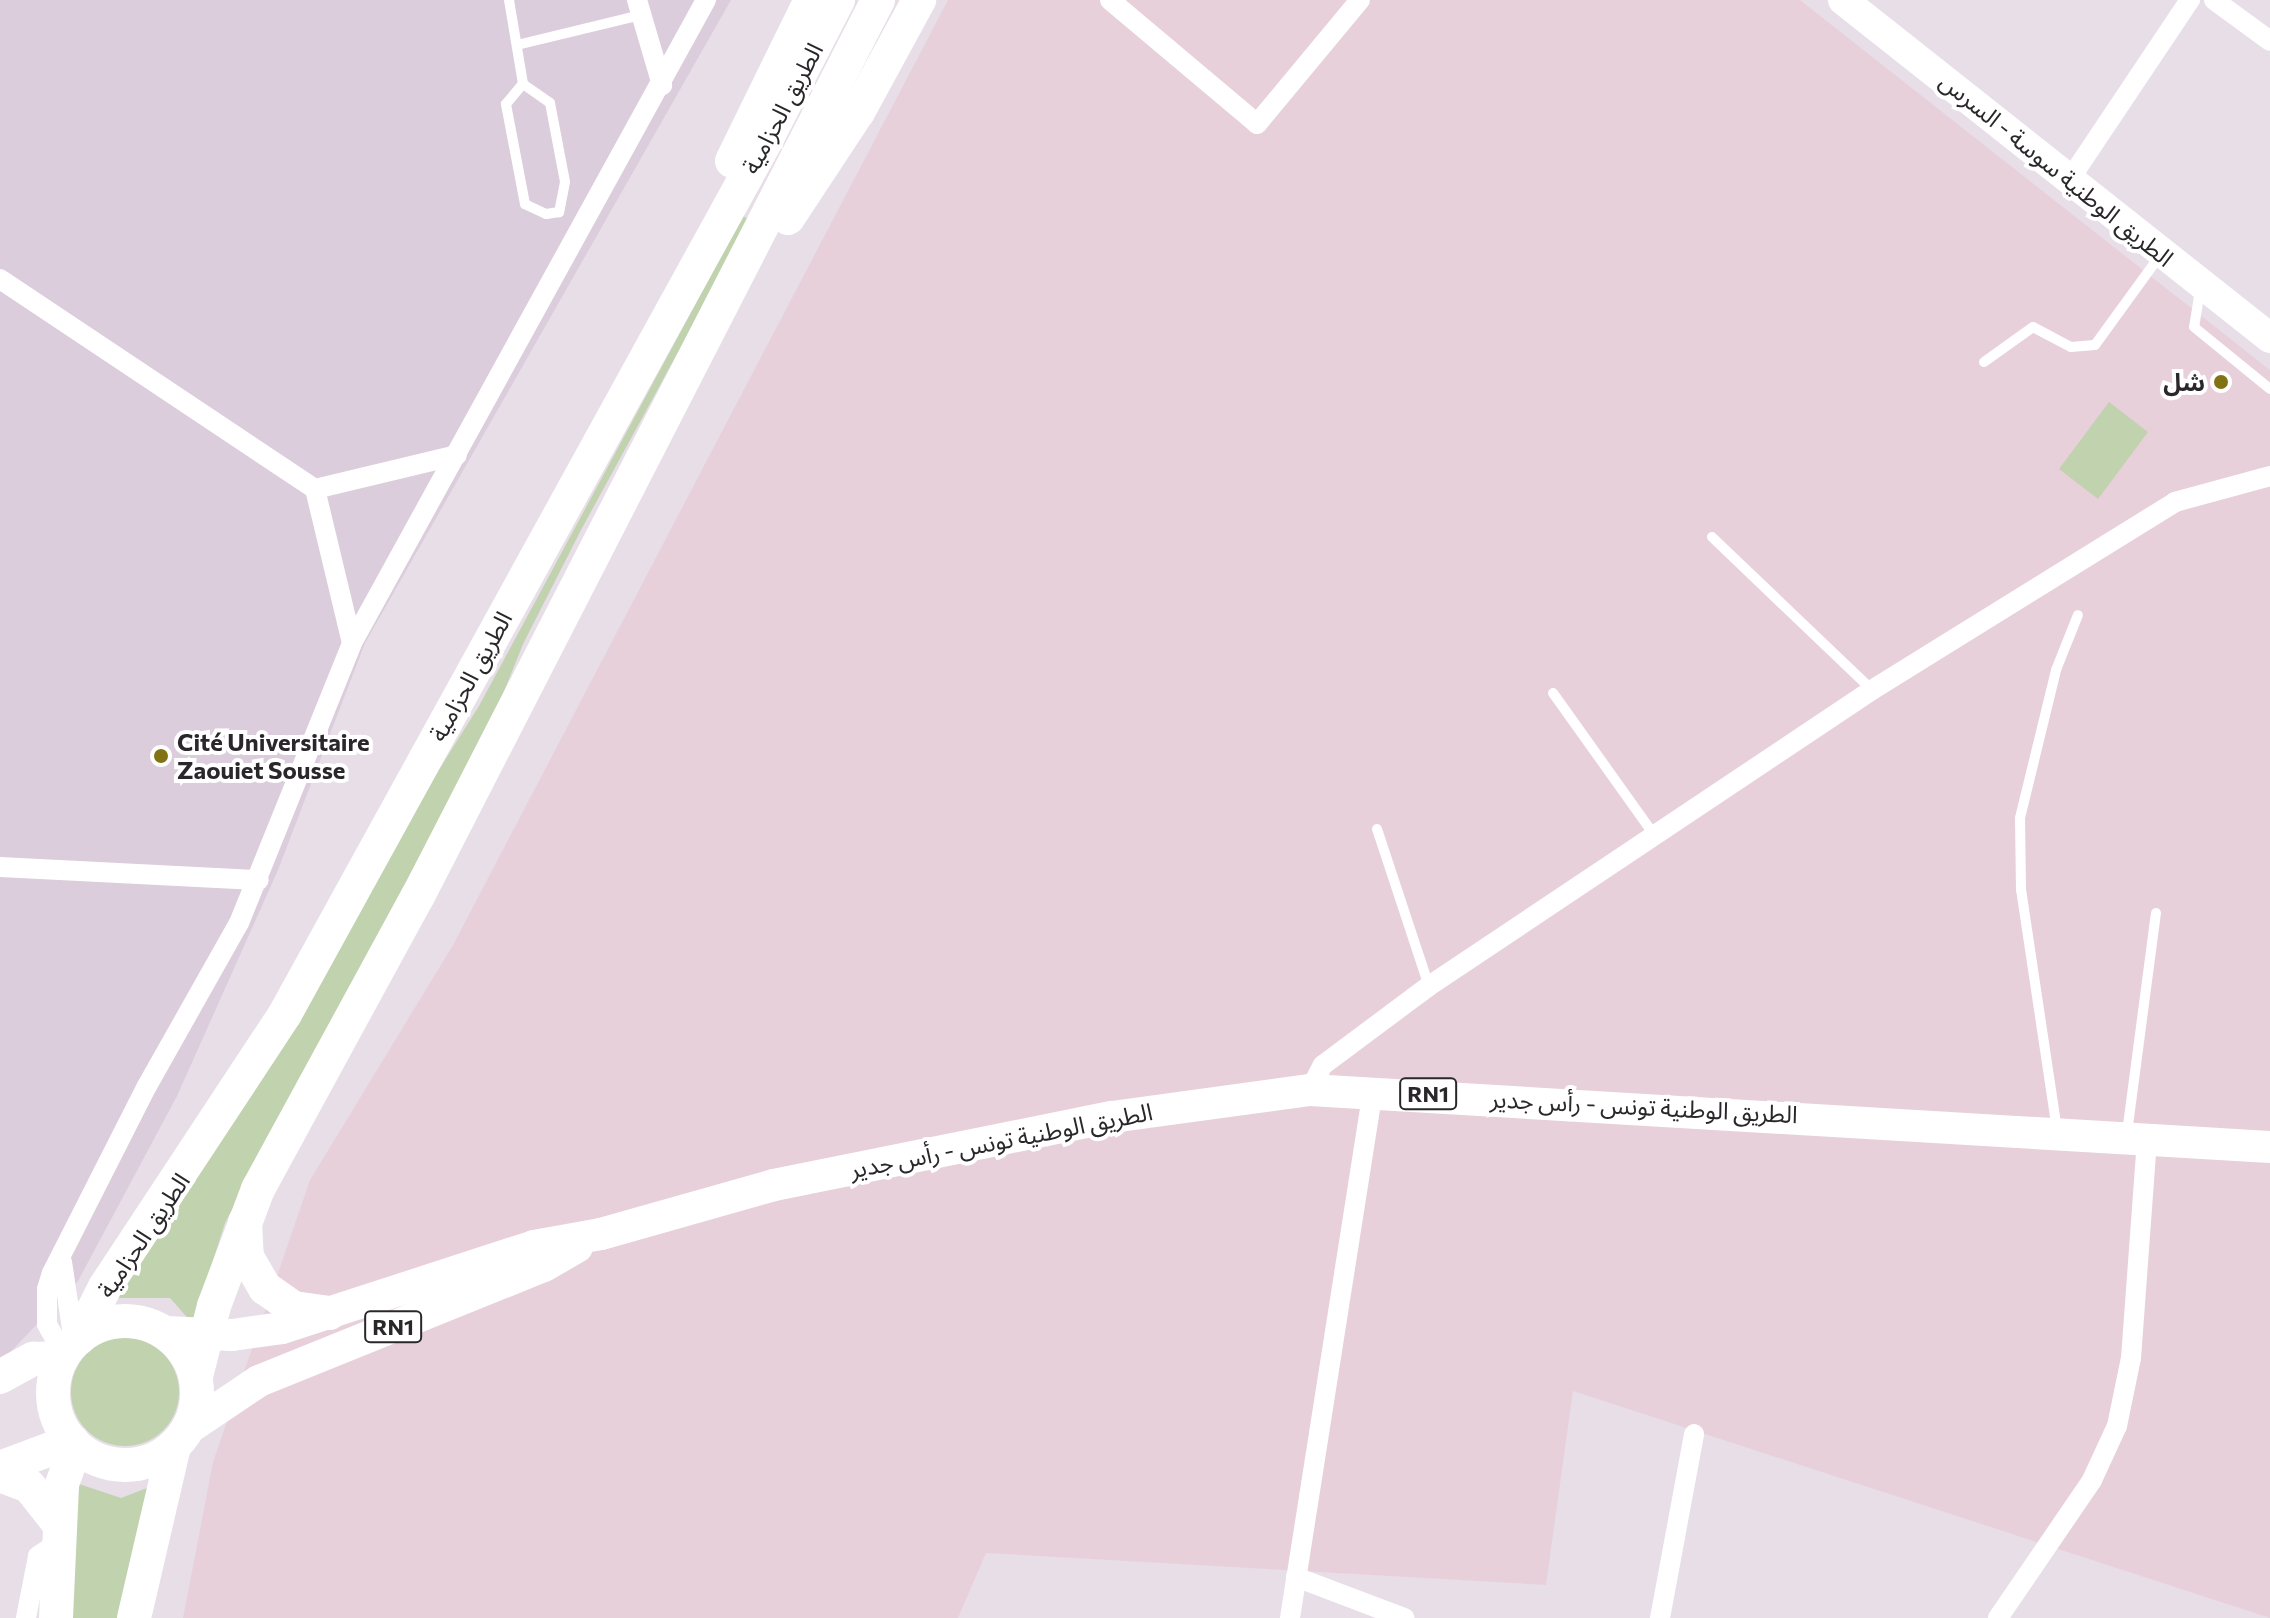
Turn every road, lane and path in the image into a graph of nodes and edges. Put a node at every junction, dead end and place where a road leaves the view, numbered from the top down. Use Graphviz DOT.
graph roads {
  1 [pos="509,0"];
  2 [pos="706,0"];
  3 [pos="811,0"];
  4 [pos="838,0"];
  5 [pos="878,0"];
  6 [pos="919,0"];
  7 [pos="1110,0"];
  8 [pos="1360,0"];
  9 [pos="1843,0"];
  10 [pos="2190,0"];
  11 [pos="2214,0"];
  12 [pos="639,7"];
  13 [pos="2270,41"];
  14 [pos="517,45"];
  15 [pos="523,84"];
  16 [pos="662,85"];
  17 [pos="2070,179"];
  18 [pos="2162,253"];
  19 [pos="0,279"];
  20 [pos="2201,284"];
  21 [pos="664,320"];
  22 [pos="2270,338"];
  23 [pos="705,341"];
  24 [pos="1984,362"];
  25 [pos="2270,389"];
  26 [pos="457,455"];
  27 [pos="2270,476"];
  28 [pos="315,489"];
  29 [pos="1712,537"];
  30 [pos="2078,615"];
  31 [pos="352,643"];
  32 [pos="1872,690"];
  33 [pos="1553,693"];
  34 [pos="1377,829"];
  35 [pos="1655,836"];
  36 [pos="0,867"];
  37 [pos="259,880"];
  38 [pos="2156,913"];
  39 [pos="1429,986"];
  40 [pos="1310,1090"];
  41 [pos="1373,1090"];
  42 [pos="2057,1133"];
  43 [pos="2137,1138"];
  44 [pos="2270,1147"];
  45 [pos="245,1221"];
  46 [pos="601,1234"];
  47 [pos="330,1313"];
  48 [pos="165,1332"];
  49 [pos="207,1335"];
  50 [pos="70,1348"];
  51 [pos="196,1376"];
  52 [pos="0,1377"];
  53 [pos="1694,1434"];
  54 [pos="182,1437"];
  55 [pos="74,1443"];
  56 [pos="0,1468"];
  57 [pos="0,1475"];
  58 [pos="59,1533"];
  59 [pos="1296,1577"];
  60 [pos="26,1618"];
  61 [pos="56,1618"];
  62 [pos="134,1618"];
  63 [pos="1290,1618"];
  64 [pos="1404,1618"];
  65 [pos="1660,1618"];
  66 [pos="1998,1618"];
  1 -- 14 [label="lane"];
  2 -- 16 [label="street"];
  3 -- 21 [label="highway"];
  4 -- 21 [label="highway, الطريق الحزامية"];
  5 -- 23 [label="highway, الطريق الحزامية"];
  6 -- 23 [label="highway"];
  7 -- 8 [label="street"];
  9 -- 17 [label="main road, الطريق الوطنية سوسة - السرس"];
  10 -- 17 [label="street"];
  11 -- 13 [label="street"];
  12 -- 14 [label="lane"];
  12 -- 16 [label="street"];
  14 -- 15 [label="lane"];
  15 -- 15 [label="lane"];
  16 -- 26 [label="street"];
  17 -- 18 [label="main road, الطريق الوطنية سوسة - السرس"];
  18 -- 20 [label="main road, الطريق الوطنية سوسة - السرس"];
  18 -- 24 [label="lane"];
  19 -- 28 [label="street"];
  20 -- 22 [label="main road, الطريق الوطنية سوسة - السرس"];
  20 -- 25 [label="lane"];
  21 -- 50 [label="highway, الطريق الحزامية"];
  23 -- 45 [label="highway, الطريق الحزامية"];
  26 -- 28 [label="street"];
  26 -- 31 [label="street"];
  27 -- 32 [label="street"];
  28 -- 31 [label="street"];
  29 -- 32 [label="lane"];
  30 -- 42 [label="lane"];
  31 -- 37 [label="street"];
  32 -- 35 [label="street"];
  33 -- 35 [label="lane"];
  34 -- 39 [label="lane"];
  35 -- 39 [label="street"];
  36 -- 37 [label="street"];
  37 -- 50 [label="street"];
  38 -- 43 [label="lane"];
  39 -- 40 [label="street"];
  40 -- 41 [label="main road, الطريق الوطنية تونس - رأس جدير / RN1"];
  40 -- 46 [label="main road, الطريق الوطنية تونس - رأس جدير / RN1"];
  41 -- 42 [label="main road, الطريق الوطنية تونس - رأس جدير / RN1"];
  41 -- 59 [label="street"];
  42 -- 43 [label="main road, الطريق الوطنية تونس - رأس جدير / RN1"];
  43 -- 44 [label="main road, الطريق الوطنية تونس - رأس جدير / RN1"];
  43 -- 66 [label="street"];
  45 -- 47 [label="highway"];
  45 -- 49 [label="highway, الطريق الحزامية"];
  46 -- 47 [label="main road, الطريق الوطنية تونس - رأس جدير / RN1"];
  46 -- 54 [label="main road, الطريق الوطنية تونس - رأس جدير / RN1"];
  47 -- 49 [label="main road, الطريق الوطنية تونس - رأس جدير / RN1"];
  48 -- 49 [label="main road, الطريق الوطنية تونس - رأس جدير / RN1"];
  48 -- 50 [label="highway, RN1"];
  48 -- 51 [label="highway"];
  49 -- 51 [label="highway, الطريق الحزامية"];
  50 -- 52 [label="highway, RN1"];
  50 -- 55 [label="highway"];
  51 -- 54 [label="highway"];
  53 -- 65 [label="street"];
  54 -- 55 [label="highway, RN1"];
  54 -- 62 [label="highway"];
  55 -- 56 [label="highway"];
  55 -- 58 [label="highway"];
  57 -- 58 [label="highway"];
  58 -- 60 [label="street"];
  58 -- 61 [label="highway"];
  59 -- 63 [label="street"];
  59 -- 64 [label="street"];
}
